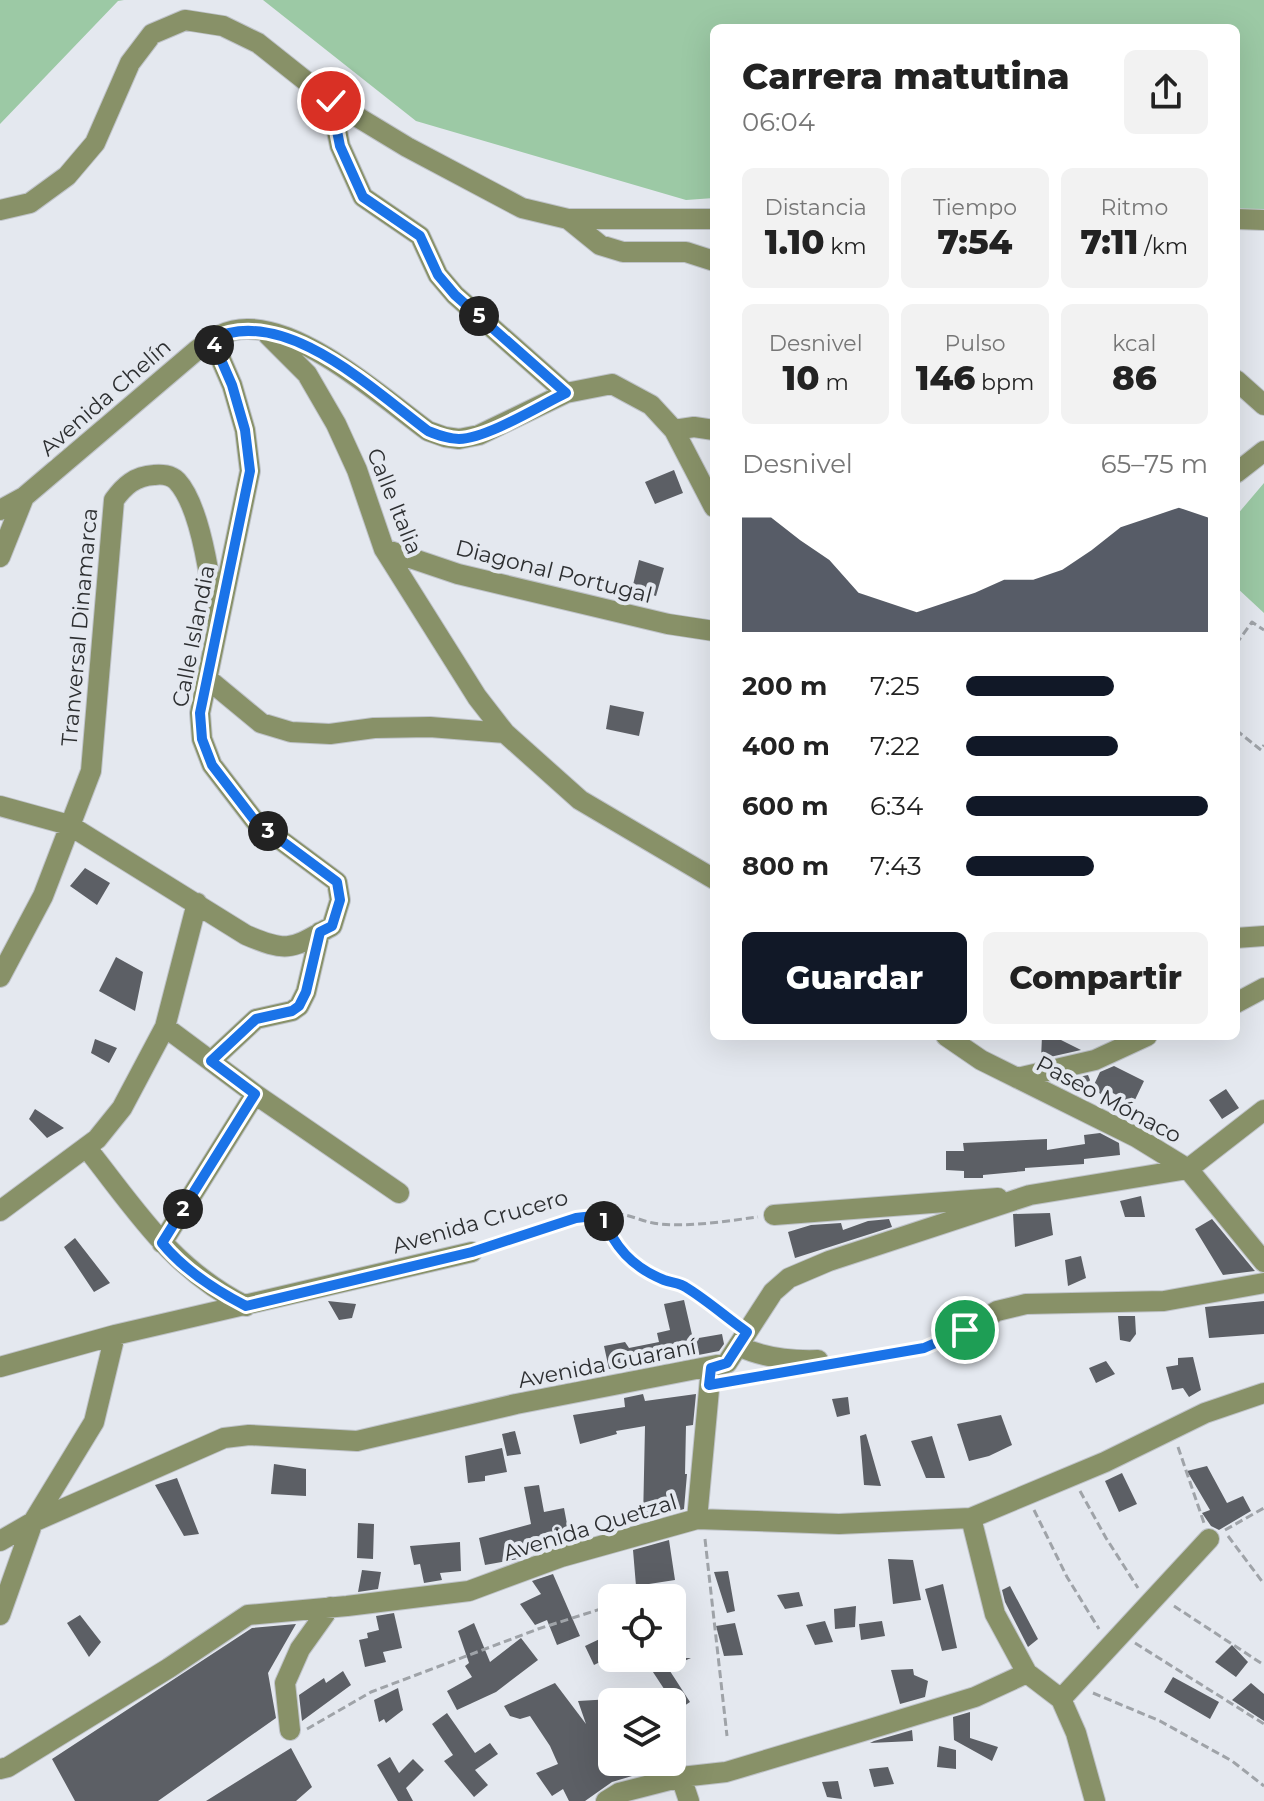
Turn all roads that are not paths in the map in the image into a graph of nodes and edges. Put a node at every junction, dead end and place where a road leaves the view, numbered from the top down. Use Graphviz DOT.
graph roads {
  1 [pos="331,101"];
  2 [pos="0,210"];
  3 [pos="568,219"];
  4 [pos="710,219"];
  5 [pos="1240,219"];
  6 [pos="1264,220"];
  7 [pos="710,260"];
  8 [pos="263,331"];
  9 [pos="212,339"];
  10 [pos="1240,384"];
  11 [pos="566,393"];
  12 [pos="1264,405"];
  13 [pos="710,429"];
  14 [pos="674,430"];
  15 [pos="1264,451"];
  16 [pos="1240,470"];
  17 [pos="24,497"];
  18 [pos="710,499"];
  19 [pos="0,510"];
  20 [pos="384,549"];
  21 [pos="0,557"];
  22 [pos="710,630"];
  23 [pos="218,638"];
  24 [pos="209,680"];
  25 [pos="505,733"];
  26 [pos="0,806"];
  27 [pos="69,825"];
  28 [pos="710,877"];
  29 [pos="197,903"];
  30 [pos="320,932"];
  31 [pos="1264,936"];
  32 [pos="1240,938"];
  33 [pos="0,977"];
  34 [pos="1264,988"];
  35 [pos="1240,1001"];
  36 [pos="165,1027"];
  37 [pos="952,1040"];
  38 [pos="1138,1040"];
  39 [pos="211,1061"];
  40 [pos="1017,1078"];
  41 [pos="255,1094"];
  42 [pos="1264,1110"];
  43 [pos="86,1147"];
  44 [pos="1188,1169"];
  45 [pos="399,1193"];
  46 [pos="1030,1195"];
  47 [pos="0,1211"];
  48 [pos="774,1215"];
  49 [pos="162,1243"];
  50 [pos="472,1252"];
  51 [pos="1264,1262"];
  52 [pos="1264,1283"];
  53 [pos="246,1306"];
  54 [pos="965,1330"];
  55 [pos="115,1335"];
  56 [pos="742,1339"];
  57 [pos="825,1362"];
  58 [pos="0,1367"];
  59 [pos="710,1376"];
  60 [pos="1264,1393"];
  61 [pos="971,1518"];
  62 [pos="700,1519"];
  63 [pos="33,1522"];
  64 [pos="1217,1535"];
  65 [pos="0,1541"];
  66 [pos="330,1607"];
  67 [pos="0,1615"];
  68 [pos="1027,1673"];
  69 [pos="1061,1699"];
  70 [pos="290,1730"];
  71 [pos="0,1769"];
  72 [pos="681,1777"];
  73 [pos="606,1801"];
  74 [pos="689,1801"];
  75 [pos="1095,1801"];
  1 -- 2 [label="street"];
  1 -- 3 [label="street"];
  1 -- 11 [label="street"];
  3 -- 4 [label="street"];
  3 -- 7 [label="street"];
  5 -- 6 [label="street"];
  8 -- 9 [label="street, Avenida Chelín"];
  8 -- 11 [label="street, Avenida Chelín"];
  8 -- 20 [label="street, Calle Italia"];
  9 -- 17 [label="street, Avenida Chelín"];
  9 -- 23 [label="street, Calle Islandia"];
  10 -- 12 [label="street"];
  11 -- 14 [label="street, Avenida Chelín"];
  13 -- 14 [label="street"];
  14 -- 18 [label="street, Avenida Chelín"];
  15 -- 16 [label="street"];
  17 -- 19 [label="street, Avenida Chelín"];
  17 -- 21 [label="street"];
  20 -- 22 [label="street, Diagonal Portugal"];
  20 -- 25 [label="street, Calle Italia"];
  23 -- 24 [label="street, Calle Islandia"];
  23 -- 27 [label="street, Tranversal Dinamarca"];
  24 -- 25 [label="street"];
  24 -- 30 [label="street, Calle Islandia"];
  25 -- 28 [label="street"];
  26 -- 27 [label="street"];
  27 -- 29 [label="street"];
  27 -- 33 [label="street, Tranversal Dinamarca"];
  29 -- 30 [label="street"];
  29 -- 36 [label="street"];
  30 -- 39 [label="street"];
  31 -- 32 [label="street"];
  34 -- 35 [label="street"];
  36 -- 39 [label="street"];
  36 -- 43 [label="street"];
  37 -- 40 [label="street, Paseo Mónaco"];
  38 -- 40 [label="street"];
  39 -- 41 [label="street"];
  40 -- 44 [label="street, Paseo Mónaco"];
  41 -- 45 [label="street"];
  41 -- 49 [label="street"];
  42 -- 44 [label="street"];
  43 -- 47 [label="street"];
  43 -- 49 [label="street"];
  44 -- 46 [label="street, Avenida Guaraní"];
  44 -- 51 [label="street, Paseo Mónaco"];
  46 -- 48 [label="street"];
  46 -- 56 [label="street, Avenida Guaraní"];
  49 -- 53 [label="street"];
  50 -- 53 [label="street, Avenida Crucero"];
  52 -- 54 [label="street"];
  53 -- 55 [label="street, Avenida Crucero"];
  55 -- 58 [label="street, Avenida Crucero"];
  55 -- 63 [label="street"];
  56 -- 57 [label="street"];
  56 -- 59 [label="street, Avenida Guaraní"];
  59 -- 62 [label="street"];
  59 -- 63 [label="street, Avenida Guaraní"];
  60 -- 61 [label="street, Avenida Quetzal"];
  61 -- 62 [label="street, Avenida Quetzal"];
  61 -- 68 [label="street"];
  62 -- 66 [label="street, Avenida Quetzal"];
  63 -- 65 [label="street, Avenida Guaraní"];
  63 -- 67 [label="street"];
  64 -- 69 [label="street"];
  66 -- 70 [label="street"];
  66 -- 71 [label="street, Avenida Quetzal"];
  68 -- 69 [label="street"];
  68 -- 72 [label="street"];
  69 -- 75 [label="street"];
  72 -- 73 [label="street"];
  72 -- 74 [label="street"];
}
